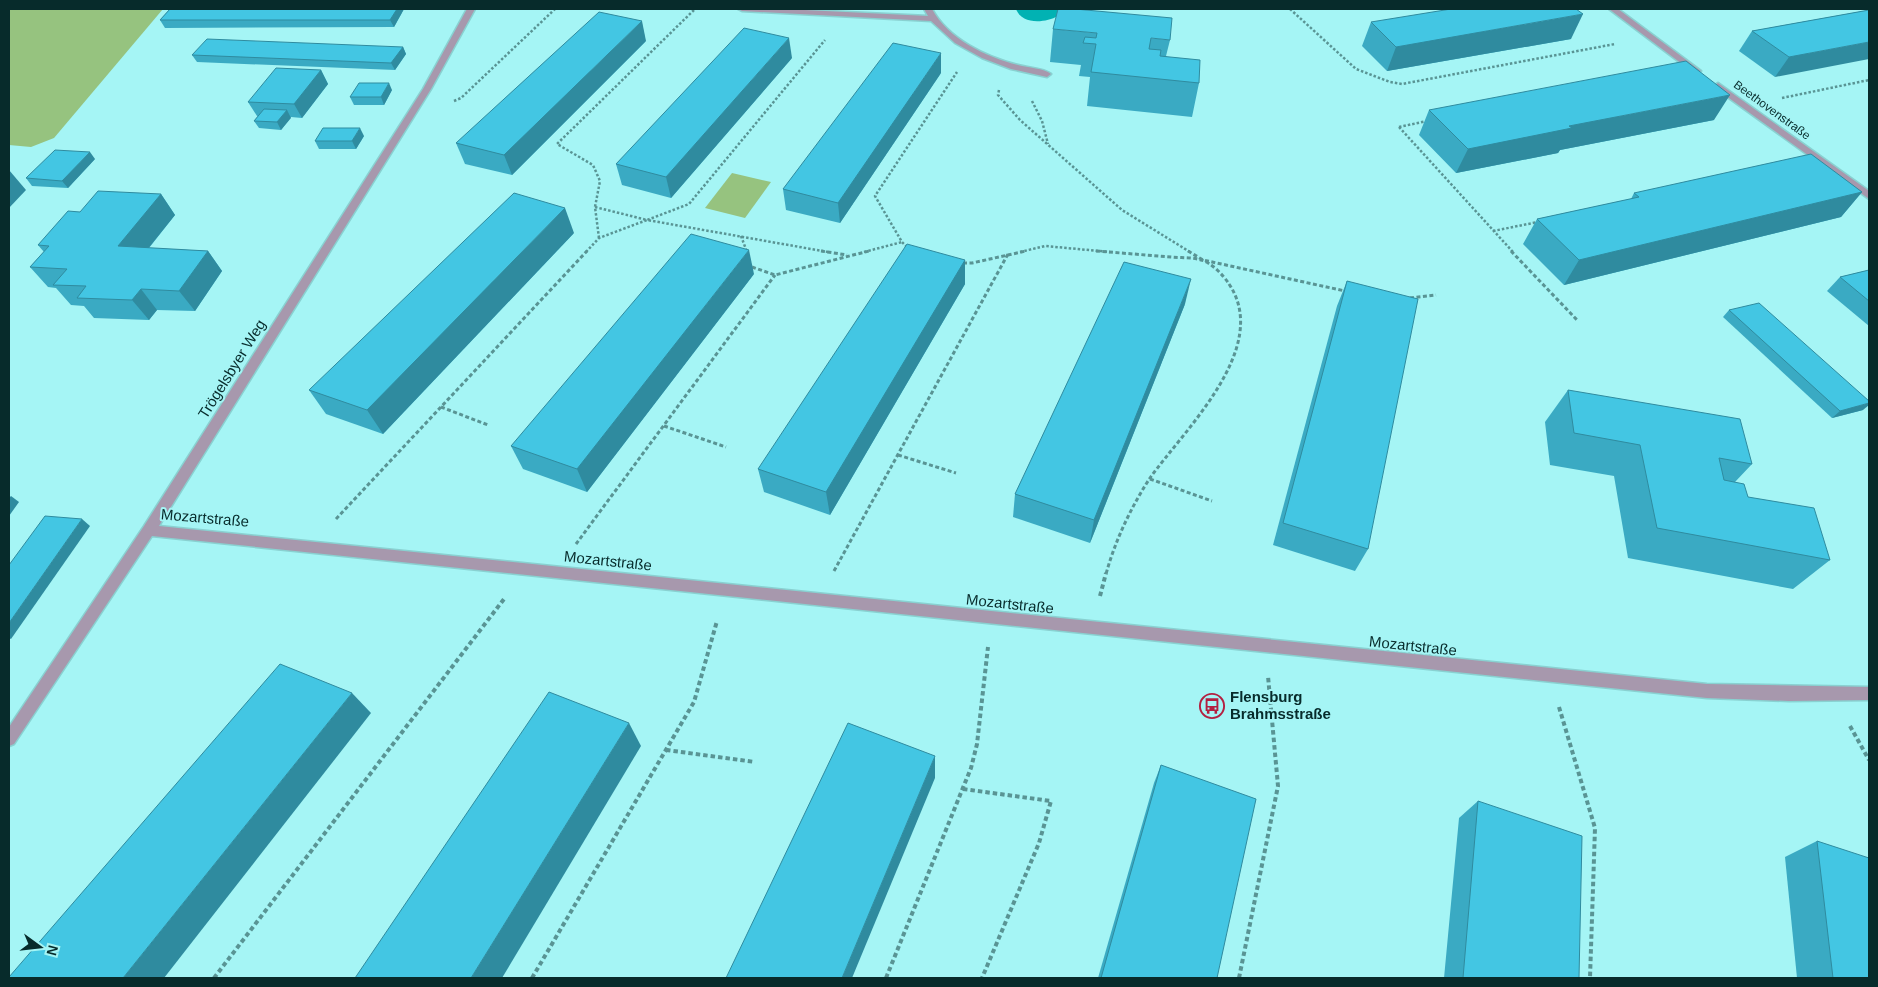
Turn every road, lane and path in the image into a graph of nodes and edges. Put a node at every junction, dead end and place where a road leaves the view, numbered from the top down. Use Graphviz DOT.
graph roads {
  1 [pos="471,9"];
  2 [pos="555,9"];
  3 [pos="695,9"];
  4 [pos="742,9"];
  5 [pos="928,9"];
  6 [pos="1290,9"];
  7 [pos="1612,9"];
  8 [pos="933,19"];
  9 [pos="830,34"];
  10 [pos="1651,38"];
  11 [pos="971,51"];
  12 [pos="1009,66"];
  13 [pos="1047,74"];
  14 [pos="1869,80"];
  15 [pos="1745,106"];
  16 [pos="409,117"];
  17 [pos="1428,121"];
  18 [pos="1048,144"];
  19 [pos="1869,196"];
  20 [pos="595,207"];
  21 [pos="647,220"];
  22 [pos="1541,221"];
  23 [pos="1493,232"];
  24 [pos="741,236"];
  25 [pos="599,238"];
  26 [pos="902,242"];
  27 [pos="912,251"];
  28 [pos="1008,254"];
  29 [pos="847,255"];
  30 [pos="1203,260"];
  31 [pos="961,263"];
  32 [pos="775,275"];
  33 [pos="1350,292"];
  34 [pos="1436,296"];
  35 [pos="1408,298"];
  36 [pos="1578,321"];
  37 [pos="441,407"];
  38 [pos="488,425"];
  39 [pos="664,426"];
  40 [pos="726,447"];
  41 [pos="898,455"];
  42 [pos="956,473"];
  43 [pos="1150,479"];
  44 [pos="1212,501"];
  45 [pos="149,530"];
  46 [pos="312,545"];
  47 [pos="527,568"];
  48 [pos="556,571"];
  49 [pos="726,589"];
  50 [pos="817,600"];
  51 [pos="992,618"];
  52 [pos="1094,629"];
  53 [pos="1265,648"];
  54 [pos="1550,676"];
  55 [pos="1869,694"];
  56 [pos="9,738"];
  57 [pos="666,750"];
  58 [pos="756,762"];
  59 [pos="963,789"];
  60 [pos="214,978"];
  61 [pos="532,978"];
  62 [pos="886,978"];
  63 [pos="982,978"];
  64 [pos="1239,978"];
  65 [pos="1590,978"];
  1 -- 16 [label="street, Trögelsbyer Weg"];
  2 -- 16 [label="path"];
  3 -- 20 [label="path"];
  4 -- 8 [label="street"];
  5 -- 8 [label="street"];
  6 -- 10 [label="path"];
  7 -- 10 [label="street, Beethovenstraße"];
  8 -- 11 [label="street"];
  9 -- 21 [label="path"];
  10 -- 15 [label="street, Beethovenstraße"];
  11 -- 12 [label="street"];
  11 -- 26 [label="path"];
  12 -- 13 [label="street"];
  12 -- 18 [label="path"];
  12 -- 18 [label="path"];
  14 -- 15 [label="path"];
  15 -- 19 [label="street, Beethovenstraße"];
  16 -- 45 [label="street, Trögelsbyer Weg"];
  17 -- 23 [label="path"];
  18 -- 30 [label="path"];
  20 -- 21 [label="path"];
  20 -- 25 [label="path"];
  21 -- 24 [label="path"];
  21 -- 25 [label="path"];
  22 -- 23 [label="path"];
  23 -- 36 [label="path"];
  24 -- 29 [label="path"];
  24 -- 32 [label="path"];
  25 -- 37 [label="path"];
  26 -- 27 [label="path"];
  26 -- 29 [label="path"];
  28 -- 30 [label="path"];
  28 -- 31 [label="path"];
  28 -- 41 [label="path"];
  29 -- 32 [label="path"];
  30 -- 33 [label="path"];
  30 -- 43 [label="path"];
  32 -- 39 [label="path"];
  34 -- 35 [label="path"];
  37 -- 38 [label="path"];
  37 -- 46 [label="path"];
  39 -- 40 [label="path"];
  39 -- 48 [label="path"];
  41 -- 42 [label="path"];
  41 -- 50 [label="path"];
  43 -- 44 [label="path"];
  43 -- 52 [label="path"];
  45 -- 46 [label="street, Mozartstraße"];
  45 -- 56 [label="street, Trögelsbyer Weg"];
  46 -- 47 [label="street, Mozartstraße"];
  47 -- 48 [label="street, Mozartstraße"];
  47 -- 60 [label="path"];
  48 -- 49 [label="street, Mozartstraße"];
  49 -- 50 [label="street, Mozartstraße"];
  49 -- 57 [label="path"];
  50 -- 51 [label="street, Mozartstraße"];
  51 -- 52 [label="street, Mozartstraße"];
  51 -- 59 [label="path"];
  52 -- 53 [label="street, Mozartstraße"];
  53 -- 54 [label="street, Mozartstraße"];
  53 -- 64 [label="path"];
  54 -- 55 [label="street, Mozartstraße"];
  54 -- 65 [label="path"];
  57 -- 58 [label="path"];
  57 -- 61 [label="path"];
  59 -- 62 [label="path"];
  59 -- 63 [label="path"];
}
